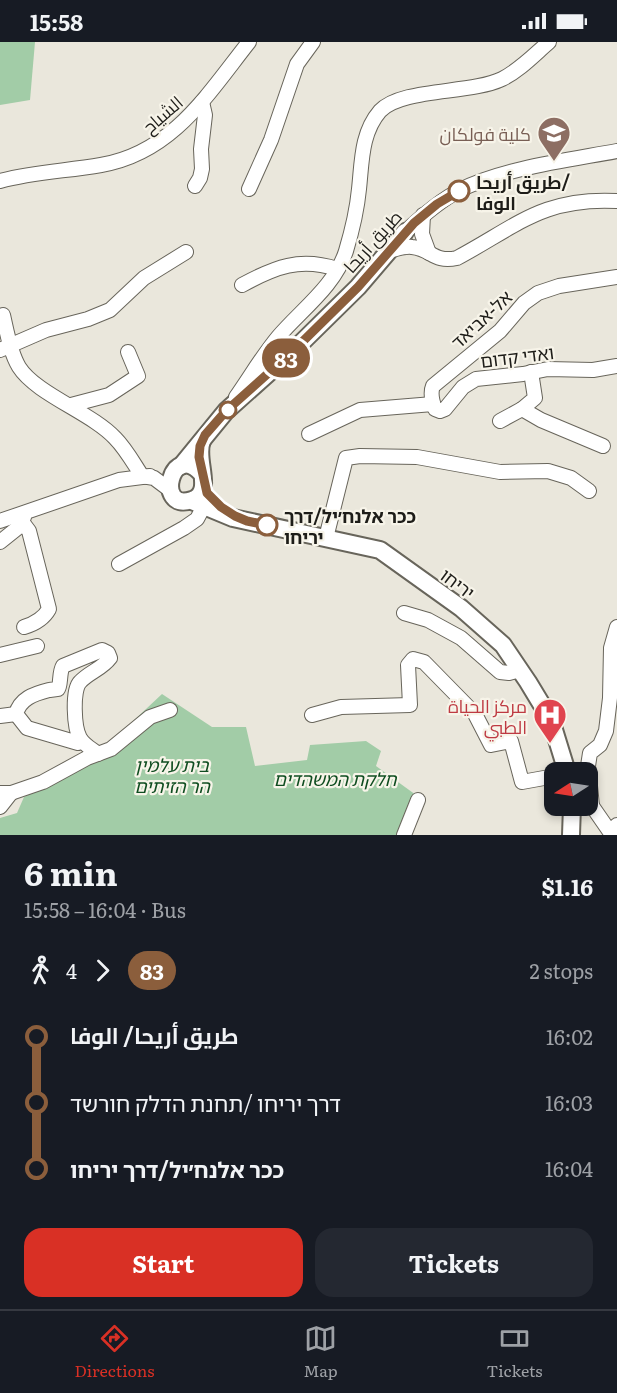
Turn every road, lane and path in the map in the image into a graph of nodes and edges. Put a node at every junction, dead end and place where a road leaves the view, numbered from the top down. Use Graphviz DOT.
graph roads {
  1 [pos="249,42"];
  2 [pos="314,42"];
  3 [pos="549,42"];
  4 [pos="202,102"];
  5 [pos="617,151"];
  6 [pos="0,181"];
  7 [pos="195,186"];
  8 [pos="249,189"];
  9 [pos="617,201"];
  10 [pos="423,215"];
  11 [pos="405,232"];
  12 [pos="389,251"];
  13 [pos="186,252"];
  14 [pos="429,253"];
  15 [pos="337,269"];
  16 [pos="617,277"];
  17 [pos="242,285"];
  18 [pos="3,315"];
  19 [pos="5,347"];
  20 [pos="128,352"];
  21 [pos="617,366"];
  22 [pos="531,372"];
  23 [pos="71,405"];
  24 [pos="434,406"];
  25 [pos="522,409"];
  26 [pos="226,411"];
  27 [pos="500,421"];
  28 [pos="309,434"];
  29 [pos="205,435"];
  30 [pos="603,446"];
  31 [pos="142,476"];
  32 [pos="174,477"];
  33 [pos="203,480"];
  34 [pos="589,491"];
  35 [pos="198,503"];
  36 [pos="24,518"];
  37 [pos="0,521"];
  38 [pos="247,521"];
  39 [pos="326,538"];
  40 [pos="0,543"];
  41 [pos="119,564"];
  42 [pos="404,613"];
  43 [pos="24,627"];
  44 [pos="617,627"];
  45 [pos="37,646"];
  46 [pos="0,655"];
  47 [pos="520,670"];
  48 [pos="170,710"];
  49 [pos="16,714"];
  50 [pos="312,715"];
  51 [pos="0,717"];
  52 [pos="82,741"];
  53 [pos="98,754"];
  54 [pos="564,762"];
  55 [pos="589,762"];
  56 [pos="544,778"];
  57 [pos="6,793"];
  58 [pos="418,801"];
  59 [pos="0,807"];
  60 [pos="572,816"];
  61 [pos="598,816"];
  62 [pos="612,831"];
  63 [pos="404,835"];
  64 [pos="571,835"];
  1 -- 4 [label="street, الشياح"];
  2 -- 8 [label="street"];
  3 -- 15 [label="street"];
  4 -- 6 [label="street, الشياح"];
  4 -- 7 [label="street"];
  5 -- 10 [label="street, طريق أريحا"];
  9 -- 14 [label="street"];
  10 -- 11 [label="street, طريق أريحا"];
  10 -- 14 [label="street"];
  11 -- 12 [label="main road, طريق أريحا"];
  12 -- 14 [label="street"];
  12 -- 26 [label="main road, طريق أريحا"];
  13 -- 19 [label="street"];
  15 -- 17 [label="street"];
  15 -- 26 [label="street"];
  16 -- 24 [label="street, אל-אביאד"];
  18 -- 19 [label="street"];
  19 -- 23 [label="street"];
  20 -- 23 [label="street"];
  21 -- 22 [label="street, ואדי קדום"];
  22 -- 24 [label="street, ואדי קדום"];
  22 -- 25 [label="street"];
  23 -- 31 [label="street"];
  24 -- 28 [label="street"];
  25 -- 27 [label="street"];
  25 -- 30 [label="street"];
  26 -- 29 [label="main road"];
  29 -- 32 [label="main road"];
  29 -- 33 [label="main road"];
  31 -- 32 [label="street"];
  31 -- 36 [label="street"];
  32 -- 33 [label="main road"];
  32 -- 35 [label="main road, יריחו"];
  33 -- 35 [label="main road"];
  33 -- 38 [label="main road, יריחו"];
  34 -- 39 [label="street"];
  35 -- 38 [label="main road, יריחו"];
  35 -- 41 [label="street"];
  36 -- 37 [label="street"];
  36 -- 40 [label="street"];
  36 -- 43 [label="street"];
  38 -- 39 [label="main road, יריחו"];
  39 -- 47 [label="main road, יריחו"];
  42 -- 47 [label="street"];
  44 -- 55 [label="street"];
  45 -- 46 [label="street"];
  47 -- 54 [label="main road, יריחו"];
  48 -- 53 [label="street"];
  49 -- 51 [label="street"];
  49 -- 52 [label="street"];
  49 -- 52 [label="street"];
  50 -- 56 [label="street"];
  52 -- 53 [label="street"];
  53 -- 57 [label="street"];
  57 -- 59 [label="street"];
  58 -- 63 [label="street"];
  60 -- 64 [label="main road"];
  61 -- 62 [label="street"];
}
